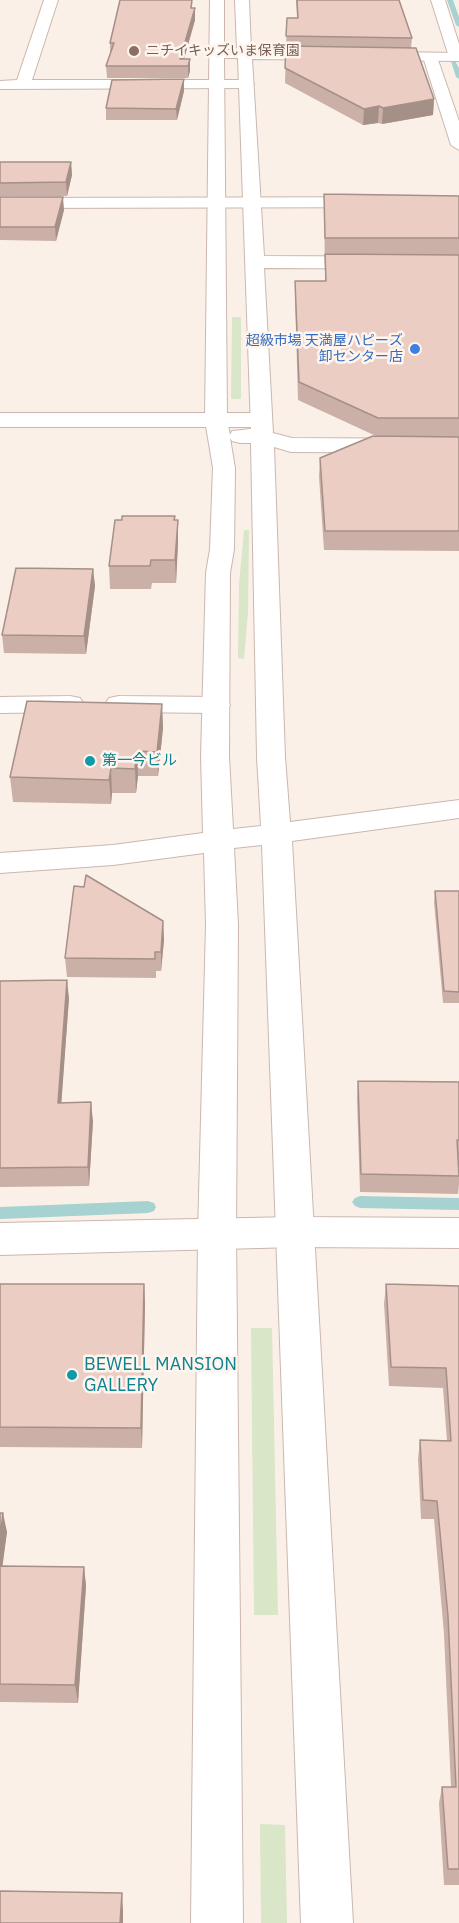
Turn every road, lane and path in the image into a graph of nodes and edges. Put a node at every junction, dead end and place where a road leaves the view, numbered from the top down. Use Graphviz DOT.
graph roads {
  1 [pos="51,0"];
  2 [pos="217,0"];
  3 [pos="242,0"];
  4 [pos="438,0"];
  5 [pos="451,17"];
  6 [pos="430,57"];
  7 [pos="458,57"];
  8 [pos="231,69"];
  9 [pos="23,84"];
  10 [pos="0,85"];
  11 [pos="459,145"];
  12 [pos="252,202"];
  13 [pos="459,202"];
  14 [pos="0,203"];
  15 [pos="218,203"];
  16 [pos="255,262"];
  17 [pos="459,263"];
  18 [pos="0,420"];
  19 [pos="459,427"];
  20 [pos="217,428"];
  21 [pos="261,428"];
  22 [pos="459,446"];
  23 [pos="0,705"];
  24 [pos="216,705"];
  25 [pos="459,809"];
  26 [pos="276,834"];
  27 [pos="219,842"];
  28 [pos="0,863"];
  29 [pos="296,1232"];
  30 [pos="459,1233"];
  31 [pos="217,1234"];
  32 [pos="0,1239"];
  33 [pos="218,1923"];
  34 [pos="327,1923"];
  1 -- 9 [label="street"];
  2 -- 8 [label="street"];
  3 -- 8 [label="street"];
  4 -- 5 [label="street"];
  5 -- 7 [label="street"];
  6 -- 7 [label="street"];
  6 -- 8 [label="street"];
  6 -- 11 [label="street"];
  8 -- 9 [label="street"];
  8 -- 12 [label="street"];
  8 -- 15 [label="street"];
  9 -- 10 [label="street"];
  12 -- 13 [label="street"];
  12 -- 15 [label="street"];
  12 -- 16 [label="street"];
  14 -- 15 [label="street"];
  15 -- 20 [label="street"];
  16 -- 17 [label="street"];
  16 -- 21 [label="street"];
  18 -- 20 [label="street"];
  19 -- 21 [label="street"];
  20 -- 21 [label="street"];
  20 -- 24 [label="street"];
  21 -- 22 [label="street"];
  21 -- 26 [label="street"];
  23 -- 24 [label="street"];
  24 -- 27 [label="street"];
  25 -- 26 [label="street"];
  26 -- 27 [label="street"];
  26 -- 29 [label="street"];
  27 -- 28 [label="street"];
  27 -- 31 [label="street"];
  29 -- 30 [label="street"];
  29 -- 31 [label="street"];
  29 -- 34 [label="street"];
  31 -- 32 [label="street"];
  31 -- 33 [label="street"];
}
